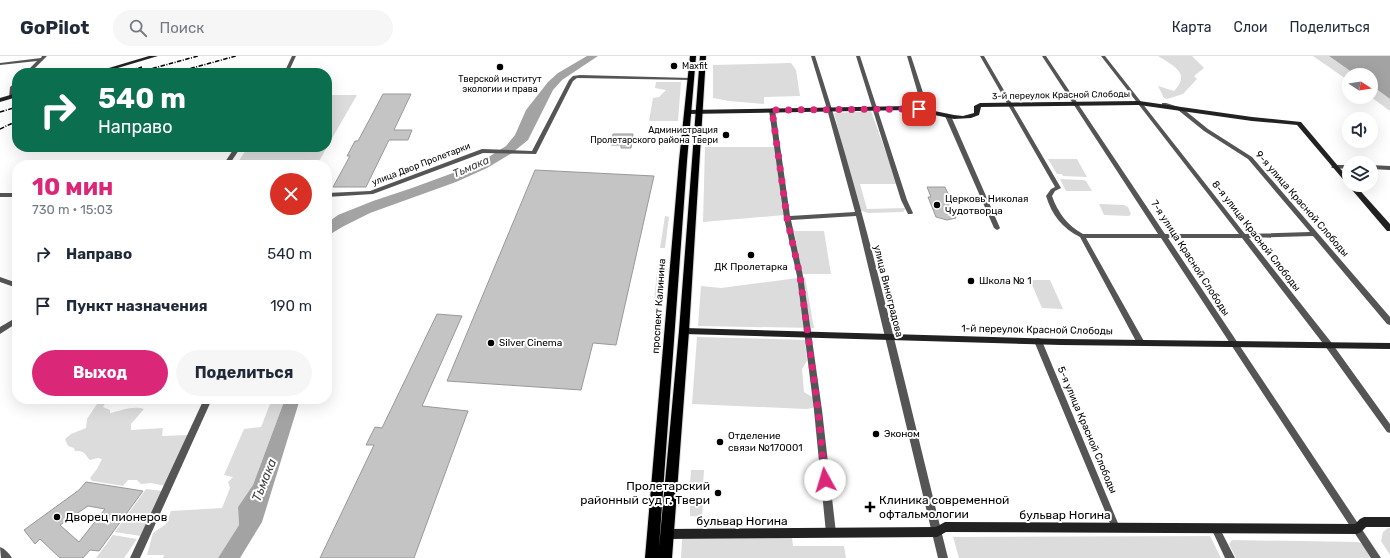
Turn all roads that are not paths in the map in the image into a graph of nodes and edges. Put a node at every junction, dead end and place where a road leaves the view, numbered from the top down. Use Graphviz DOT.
graph roads {
  1 [pos="155,56"];
  2 [pos="294,56"];
  3 [pos="693,56"];
  4 [pos="703,56"];
  5 [pos="813,56"];
  6 [pos="858,56"];
  7 [pos="909,56"];
  8 [pos="982,56"];
  9 [pos="1044,56"];
  10 [pos="1103,56"];
  11 [pos="43,58"];
  12 [pos="143,58"];
  13 [pos="0,64"];
  14 [pos="32,68"];
  15 [pos="111,68"];
  16 [pos="288,68"];
  17 [pos="691,79"];
  18 [pos="702,83"];
  19 [pos="12,97"];
  20 [pos="0,100"];
  21 [pos="1139,103"];
  22 [pos="1077,104"];
  23 [pos="1164,104"];
  24 [pos="1009,105"];
  25 [pos="875,108"];
  26 [pos="830,109"];
  27 [pos="1180,109"];
  28 [pos="772,110"];
  29 [pos="926,110"];
  30 [pos="688,112"];
  31 [pos="700,112"];
  32 [pos="948,116"];
  33 [pos="683,161"];
  34 [pos="696,166"];
  35 [pos="1334,166"];
  36 [pos="1342,167"];
  37 [pos="1378,167"];
  38 [pos="1390,168"];
  39 [pos="1342,175"];
  40 [pos="1357,192"];
  41 [pos="0,195"];
  42 [pos="12,195"];
  43 [pos="332,195"];
  44 [pos="910,213"];
  45 [pos="859,214"];
  46 [pos="787,218"];
  47 [pos="997,228"];
  48 [pos="1390,229"];
  49 [pos="1315,234"];
  50 [pos="1082,236"];
  51 [pos="1164,236"];
  52 [pos="1244,236"];
  53 [pos="0,279"];
  54 [pos="12,284"];
  55 [pos="1390,322"];
  56 [pos="12,323"];
  57 [pos="671,326"];
  58 [pos="0,331"];
  59 [pos="684,331"];
  60 [pos="808,334"];
  61 [pos="889,337"];
  62 [pos="1038,341"];
  63 [pos="1140,343"];
  64 [pos="1235,344"];
  65 [pos="1328,344"];
  66 [pos="1390,346"];
  67 [pos="206,404"];
  68 [pos="1390,430"];
  69 [pos="1390,522"];
  70 [pos="1116,528"];
  71 [pos="1215,528"];
  72 [pos="1357,529"];
  73 [pos="937,532"];
  74 [pos="832,533"];
  75 [pos="666,534"];
  76 [pos="0,551"];
  77 [pos="7,558"];
  78 [pos="135,558"];
  79 [pos="652,558"];
  80 [pos="664,558"];
  81 [pos="943,558"];
  82 [pos="1230,558"];
  83 [pos="1376,558"];
  1 -- 12 [label="street"];
  2 -- 16 [label="street"];
  3 -- 17 [label="main road, проспект Калинина"];
  4 -- 18 [label="main road"];
  5 -- 26 [label="street, улица Виноградова"];
  6 -- 25 [label="street"];
  7 -- 29 [label="street"];
  8 -- 24 [label="street"];
  9 -- 22 [label="street, 7-я улица Красной Слободы"];
  10 -- 21 [label="street, 8-я улица Красной Слободы"];
  11 -- 13 [label="street"];
  11 -- 14 [label="street"];
  12 -- 15 [label="street"];
  17 -- 18 [label="main road"];
  17 -- 30 [label="main road, проспект Калинина"];
  17 -- 43 [label="street, улица Двор Пролетарки"];
  18 -- 31 [label="main road"];
  19 -- 20 [label="street"];
  21 -- 22 [label="street, 3-й переулок Красной Слободы"];
  21 -- 27 [label="street, 3-й переулок Красной Слободы"];
  21 -- 52 [label="street, 8-я улица Красной Слободы"];
  22 -- 24 [label="street, 3-й переулок Красной Слободы"];
  22 -- 51 [label="street, 7-я улица Красной Слободы"];
  23 -- 27 [label="street, 9-я улица Красной Слободы"];
  24 -- 32 [label="street, 3-й переулок Красной Слободы"];
  24 -- 50 [label="street"];
  25 -- 26 [label="street, 3-й переулок Красной Слободы"];
  25 -- 29 [label="street, 3-й переулок Красной Слободы"];
  25 -- 44 [label="street"];
  26 -- 28 [label="street, 3-й переулок Красной Слободы"];
  26 -- 45 [label="street, улица Виноградова"];
  27 -- 35 [label="street, 3-й переулок Красной Слободы"];
  27 -- 49 [label="street, 9-я улица Красной Слободы"];
  28 -- 31 [label="street, 3-й переулок Красной Слободы"];
  28 -- 46 [label="street"];
  29 -- 32 [label="street, 3-й переулок Красной Слободы"];
  30 -- 31 [label="street, 3-й переулок Красной Слободы"];
  30 -- 33 [label="main road, проспект Калинина"];
  31 -- 34 [label="main road"];
  32 -- 47 [label="street"];
  33 -- 34 [label="main road"];
  33 -- 57 [label="main road, проспект Калинина"];
  34 -- 59 [label="main road"];
  35 -- 36 [label="street"];
  35 -- 39 [label="street"];
  37 -- 38 [label="street"];
  40 -- 48 [label="street"];
  41 -- 42 [label="street"];
  45 -- 46 [label="street"];
  45 -- 61 [label="street, улица Виноградова"];
  46 -- 60 [label="street"];
  49 -- 52 [label="street"];
  49 -- 55 [label="street, 9-я улица Красной Слободы"];
  50 -- 51 [label="street"];
  50 -- 63 [label="street"];
  51 -- 52 [label="street"];
  51 -- 64 [label="street, 7-я улица Красной Слободы"];
  52 -- 65 [label="street, 8-я улица Красной Слободы"];
  53 -- 54 [label="street"];
  56 -- 58 [label="street"];
  57 -- 59 [label="main road"];
  57 -- 79 [label="main road, проспект Калинина"];
  59 -- 60 [label="street, 1-й переулок Красной Слободы"];
  59 -- 75 [label="main road"];
  60 -- 61 [label="street, 1-й переулок Красной Слободы"];
  60 -- 74 [label="street"];
  61 -- 62 [label="street, 1-й переулок Красной Слободы"];
  61 -- 73 [label="street, улица Виноградова"];
  62 -- 63 [label="street, 1-й переулок Красной Слободы"];
  62 -- 70 [label="street, 5-я улица Красной Слободы"];
  63 -- 64 [label="street, 1-й переулок Красной Слободы"];
  64 -- 65 [label="street, 1-й переулок Красной Слободы"];
  64 -- 72 [label="street, 7-я улица Красной Слободы"];
  65 -- 66 [label="street, 1-й переулок Красной Слободы"];
  65 -- 68 [label="street, 8-я улица Красной Слободы"];
  67 -- 78 [label="street"];
  69 -- 72 [label="street, бульвар Ногина"];
  70 -- 71 [label="street, бульвар Ногина"];
  70 -- 73 [label="street, бульвар Ногина"];
  71 -- 72 [label="street, бульвар Ногина"];
  71 -- 82 [label="street"];
  72 -- 83 [label="street, 7-я улица Красной Слободы"];
  73 -- 74 [label="street, бульвар Ногина"];
  73 -- 81 [label="street, улица Виноградова"];
  74 -- 75 [label="street, бульвар Ногина"];
  75 -- 80 [label="main road"];
  76 -- 77 [label="street"];
}
